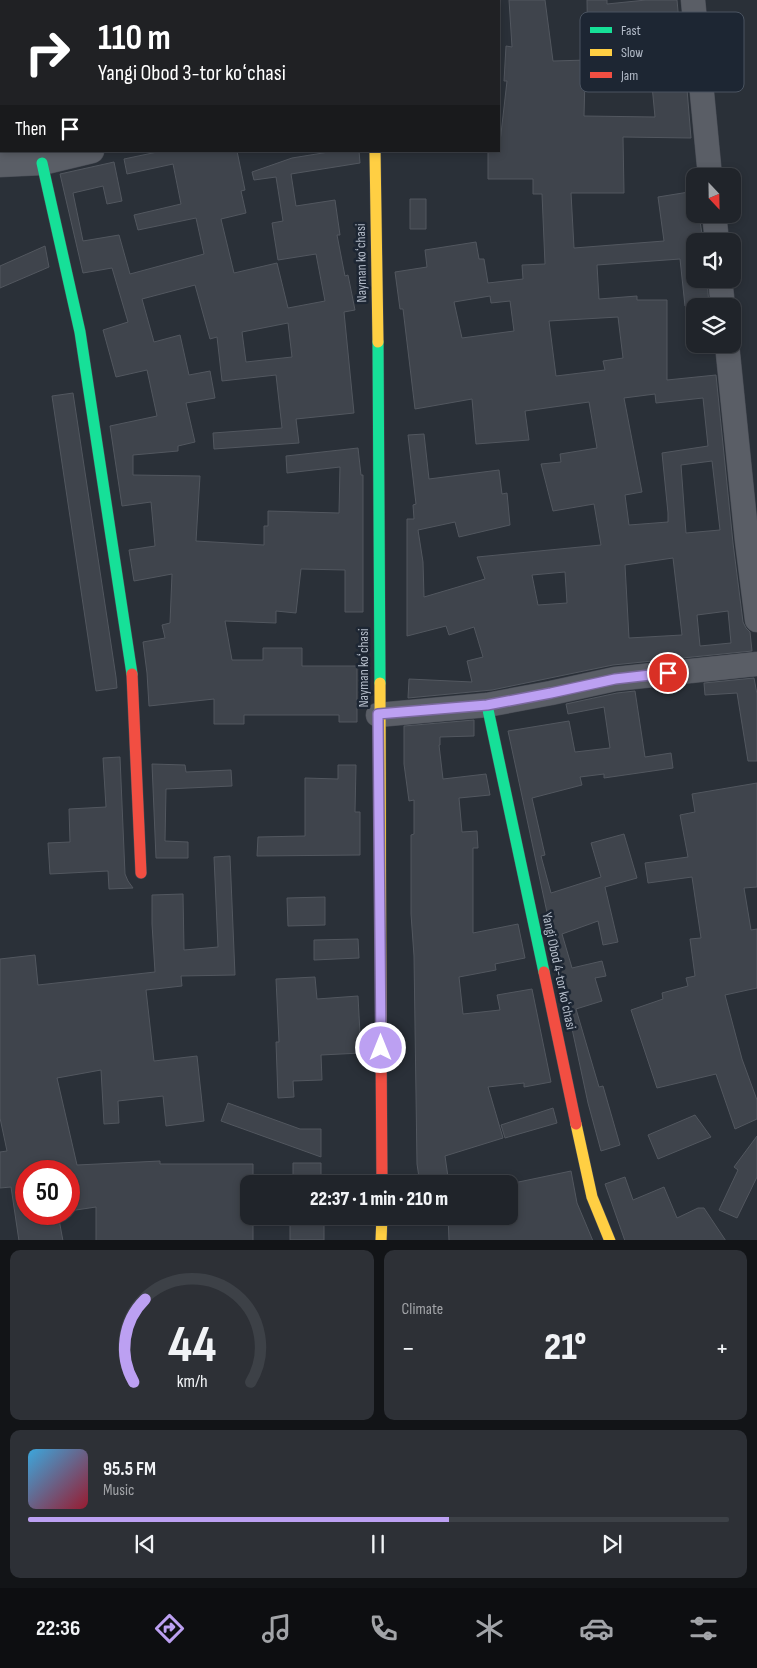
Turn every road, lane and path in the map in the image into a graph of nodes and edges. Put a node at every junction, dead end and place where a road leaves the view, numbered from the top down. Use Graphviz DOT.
graph roads {
  1 [pos="702,92"];
  2 [pos="86,152"];
  3 [pos="375,152"];
  4 [pos="42,163"];
  5 [pos="0,165"];
  6 [pos="709,168"];
  7 [pos="728,353"];
  8 [pos="757,620"];
  9 [pos="757,664"];
  10 [pos="487,705"];
  11 [pos="378,714"];
  12 [pos="141,873"];
  13 [pos="382,1175"];
  14 [pos="382,1225"];
  15 [pos="382,1240"];
  16 [pos="610,1240"];
  1 -- 6 [label="street"];
  2 -- 4 [label="street"];
  3 -- 11 [label="street, Nayman koʻchasi"];
  4 -- 5 [label="street"];
  4 -- 12 [label="street"];
  7 -- 8 [label="street"];
  9 -- 10 [label="street"];
  10 -- 11 [label="street"];
  10 -- 16 [label="street, Yangi Obod 4-tor koʻchasi"];
  11 -- 13 [label="street, Nayman koʻchasi"];
  14 -- 15 [label="street"];
}
